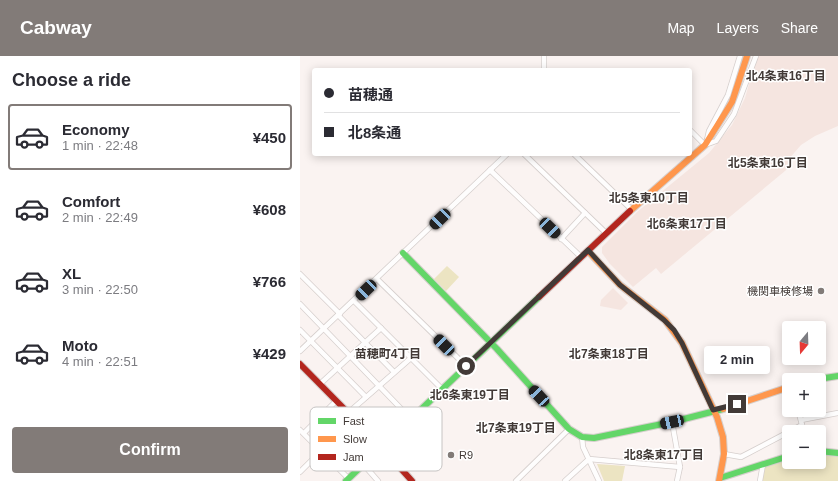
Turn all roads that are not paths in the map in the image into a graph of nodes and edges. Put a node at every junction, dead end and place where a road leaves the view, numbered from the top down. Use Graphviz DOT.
graph roads {
  1 [pos="544,56"];
  2 [pos="740,56"];
  3 [pos="747,56"];
  4 [pos="756,56"];
  5 [pos="544,68"];
  6 [pos="692,132"];
  7 [pos="706,145"];
  8 [pos="505,156"];
  9 [pos="526,156"];
  10 [pos="576,156"];
  11 [pos="490,170"];
  12 [pos="631,209"];
  13 [pos="586,213"];
  14 [pos="606,233"];
  15 [pos="561,238"];
  16 [pos="588,250"];
  17 [pos="403,253"];
  18 [pos="581,257"];
  19 [pos="300,274"];
  20 [pos="377,279"];
  21 [pos="354,301"];
  22 [pos="300,304"];
  23 [pos="339,314"];
  24 [pos="381,328"];
  25 [pos="324,329"];
  26 [pos="300,330"];
  27 [pos="311,341"];
  28 [pos="366,342"];
  29 [pos="491,343"];
  30 [pos="300,351"];
  31 [pos="351,355"];
  32 [pos="411,358"];
  33 [pos="466,366"];
  34 [pos="301,368"];
  35 [pos="337,368"];
  36 [pos="394,372"];
  37 [pos="838,376"];
  38 [pos="826,378"];
  39 [pos="320,384"];
  40 [pos="380,385"];
  41 [pos="442,389"];
  42 [pos="782,389"];
  43 [pos="366,397"];
  44 [pos="336,401"];
  45 [pos="329,407"];
  46 [pos="342,407"];
  47 [pos="355,407"];
  48 [pos="401,407"];
  49 [pos="424,407"];
  50 [pos="713,410"];
  51 [pos="838,413"];
  52 [pos="800,417"];
  53 [pos="672,422"];
  54 [pos="802,423"];
  55 [pos="310,424"];
  56 [pos="569,429"];
  57 [pos="302,431"];
  58 [pos="582,437"];
  59 [pos="310,439"];
  60 [pos="826,452"];
  61 [pos="838,453"];
  62 [pos="724,454"];
  63 [pos="782,458"];
  64 [pos="589,459"];
  65 [pos="310,462"];
  66 [pos="763,464"];
  67 [pos="680,466"];
  68 [pos="339,471"];
  69 [pos="357,471"];
  70 [pos="369,471"];
  71 [pos="403,471"];
  72 [pos="300,472"];
  73 [pos="719,479"];
  74 [pos="347,480"];
  75 [pos="378,481"];
  76 [pos="412,481"];
  77 [pos="516,481"];
  78 [pos="565,481"];
  79 [pos="599,481"];
  80 [pos="677,481"];
  81 [pos="760,481"];
  1 -- 5 [label="street"];
  2 -- 7 [label="street"];
  3 -- 7 [label="street"];
  4 -- 7 [label="street"];
  6 -- 7 [label="street"];
  7 -- 12 [label="street"];
  8 -- 11 [label="street"];
  9 -- 13 [label="street"];
  10 -- 12 [label="street"];
  11 -- 15 [label="street"];
  11 -- 17 [label="street"];
  12 -- 14 [label="street"];
  13 -- 14 [label="street"];
  13 -- 15 [label="street"];
  14 -- 16 [label="street"];
  15 -- 18 [label="street"];
  16 -- 18 [label="street"];
  16 -- 50 [label="street"];
  17 -- 20 [label="street"];
  17 -- 29 [label="street"];
  18 -- 29 [label="street"];
  19 -- 23 [label="street"];
  20 -- 21 [label="street"];
  20 -- 33 [label="street"];
  21 -- 23 [label="street"];
  21 -- 24 [label="street"];
  22 -- 25 [label="street"];
  23 -- 25 [label="street"];
  23 -- 28 [label="street"];
  24 -- 28 [label="street"];
  24 -- 32 [label="street"];
  25 -- 27 [label="street"];
  25 -- 31 [label="street"];
  26 -- 27 [label="street"];
  27 -- 30 [label="street"];
  27 -- 35 [label="street"];
  28 -- 31 [label="street"];
  28 -- 36 [label="street"];
  29 -- 33 [label="street"];
  29 -- 56 [label="street"];
  31 -- 35 [label="street"];
  31 -- 40 [label="street"];
  32 -- 36 [label="street"];
  32 -- 41 [label="street"];
  33 -- 41 [label="street"];
  34 -- 39 [label="street"];
  35 -- 39 [label="street"];
  35 -- 43 [label="street"];
  36 -- 40 [label="street"];
  37 -- 38 [label="street"];
  39 -- 44 [label="street"];
  40 -- 43 [label="street"];
  40 -- 48 [label="street"];
  41 -- 49 [label="street"];
  42 -- 50 [label="street"];
  43 -- 47 [label="street"];
  44 -- 45 [label="street"];
  44 -- 46 [label="street"];
  50 -- 53 [label="street"];
  50 -- 62 [label="street"];
  51 -- 54 [label="street"];
  52 -- 54 [label="street"];
  53 -- 58 [label="street"];
  53 -- 67 [label="street"];
  54 -- 62 [label="street"];
  55 -- 57 [label="street"];
  56 -- 58 [label="street"];
  56 -- 77 [label="street"];
  57 -- 59 [label="street"];
  58 -- 64 [label="street"];
  60 -- 61 [label="street"];
  62 -- 73 [label="street"];
  63 -- 66 [label="street"];
  64 -- 67 [label="street"];
  64 -- 78 [label="street"];
  64 -- 79 [label="street"];
  65 -- 72 [label="street"];
  66 -- 73 [label="street"];
  66 -- 81 [label="street"];
  67 -- 80 [label="street"];
  68 -- 74 [label="street"];
  69 -- 74 [label="street"];
  70 -- 75 [label="street"];
  71 -- 76 [label="street"];
}
